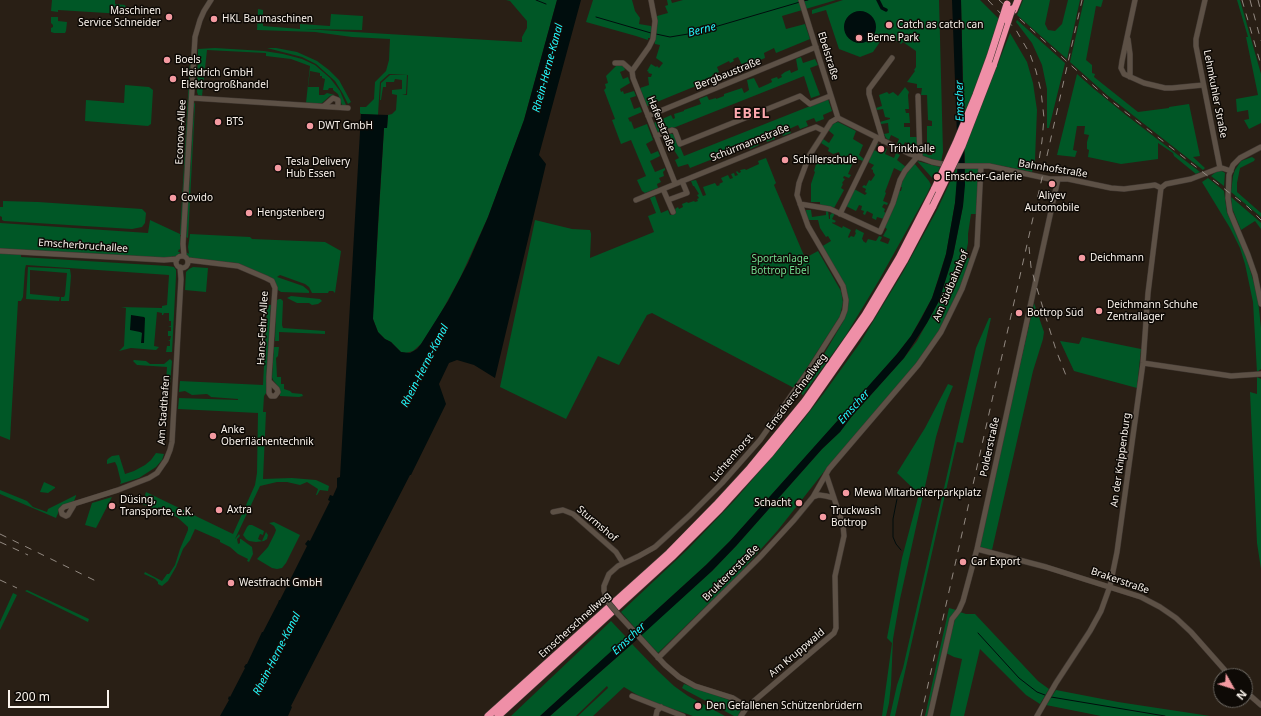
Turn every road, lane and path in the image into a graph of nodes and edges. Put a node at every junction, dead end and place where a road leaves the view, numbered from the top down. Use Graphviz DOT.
graph roads {
  1 [pos="211,0"];
  2 [pos="651,0"];
  3 [pos="801,0"];
  4 [pos="1015,0"];
  5 [pos="1018,0"];
  6 [pos="1135,0"];
  7 [pos="1205,0"];
  8 [pos="1011,6"];
  9 [pos="1127,34"];
  10 [pos="816,47"];
  11 [pos="892,58"];
  12 [pos="615,63"];
  13 [pos="632,71"];
  14 [pos="1130,77"];
  15 [pos="1203,84"];
  16 [pos="830,96"];
  17 [pos="918,96"];
  18 [pos="192,98"];
  19 [pos="324,106"];
  20 [pos="338,107"];
  21 [pos="348,108"];
  22 [pos="648,116"];
  23 [pos="838,118"];
  24 [pos="824,131"];
  25 [pos="656,136"];
  26 [pos="877,138"];
  27 [pos="883,141"];
  28 [pos="1261,148"];
  29 [pos="918,158"];
  30 [pos="981,166"];
  31 [pos="1220,168"];
  32 [pos="1231,171"];
  33 [pos="1058,179"];
  34 [pos="682,180"];
  35 [pos="675,183"];
  36 [pos="1161,188"];
  37 [pos="663,189"];
  38 [pos="636,200"];
  39 [pos="668,200"];
  40 [pos="800,204"];
  41 [pos="673,212"];
  42 [pos="840,214"];
  43 [pos="0,251"];
  44 [pos="182,262"];
  45 [pos="1261,304"];
  46 [pos="1143,363"];
  47 [pos="1261,374"];
  48 [pos="269,381"];
  49 [pos="828,472"];
  50 [pos="813,497"];
  51 [pos="834,498"];
  52 [pos="74,505"];
  53 [pos="553,512"];
  54 [pos="977,549"];
  55 [pos="623,563"];
  56 [pos="1110,586"];
  57 [pos="658,658"];
  58 [pos="1223,668"];
  59 [pos="632,696"];
  60 [pos="1253,698"];
  61 [pos="1261,705"];
  62 [pos="661,707"];
  63 [pos="747,707"];
  64 [pos="488,716"];
  65 [pos="498,716"];
  66 [pos="656,716"];
  67 [pos="683,716"];
  68 [pos="740,716"];
  69 [pos="930,716"];
  70 [pos="1037,716"];
  1 -- 18 [label="street, Econova-Allee"];
  2 -- 13 [label="street"];
  3 -- 10 [label="street, Ebelstraße"];
  4 -- 8 [label="highway"];
  5 -- 8 [label="highway"];
  6 -- 9 [label="street"];
  7 -- 15 [label="street, Lehmkuhler Straße"];
  8 -- 64 [label="highway, Emscherschnellweg, bridge"];
  8 -- 65 [label="highway, Emscherschnellweg, bridge"];
  9 -- 14 [label="street"];
  9 -- 14 [label="street"];
  10 -- 16 [label="street, Ebelstraße"];
  10 -- 22 [label="street, Bergbaustraße"];
  11 -- 27 [label="street"];
  12 -- 13 [label="street"];
  13 -- 22 [label="street, Hafenstraße"];
  14 -- 15 [label="street"];
  15 -- 31 [label="street, Lehmkuhler Straße"];
  16 -- 23 [label="street, Ebelstraße"];
  16 -- 25 [label="street"];
  17 -- 29 [label="street"];
  18 -- 19 [label="street"];
  18 -- 44 [label="street, Econova-Allee"];
  19 -- 20 [label="street"];
  19 -- 20 [label="street"];
  20 -- 21 [label="street"];
  22 -- 25 [label="street, Hafenstraße"];
  23 -- 24 [label="street, Lichtenhorst"];
  23 -- 26 [label="street, Bahnhofstraße"];
  24 -- 34 [label="street, Schürmannstraße"];
  24 -- 40 [label="street, Lichtenhorst"];
  25 -- 35 [label="street, Hafenstraße"];
  26 -- 27 [label="street, Bahnhofstraße"];
  26 -- 42 [label="street"];
  27 -- 29 [label="street, Bahnhofstraße"];
  28 -- 32 [label="street"];
  29 -- 30 [label="street, Bahnhofstraße"];
  29 -- 42 [label="street"];
  30 -- 33 [label="street, Bahnhofstraße"];
  30 -- 49 [label="street, Am Südbahnhof"];
  31 -- 32 [label="street"];
  31 -- 36 [label="street, Bahnhofstraße"];
  32 -- 45 [label="street"];
  33 -- 36 [label="street, Bahnhofstraße"];
  33 -- 54 [label="street, Polderstraße"];
  34 -- 35 [label="street, Schürmannstraße"];
  34 -- 39 [label="street"];
  35 -- 37 [label="street, Schürmannstraße"];
  36 -- 46 [label="street, An der Knippenburg"];
  37 -- 38 [label="street, Schürmannstraße"];
  37 -- 39 [label="street"];
  39 -- 41 [label="street"];
  40 -- 42 [label="street"];
  40 -- 55 [label="street, Lichtenhorst"];
  43 -- 44 [label="street, Emscherbruchallee"];
  44 -- 48 [label="street, Hans-Fehr-Allee"];
  44 -- 52 [label="street, Am Stadthafen"];
  46 -- 47 [label="street"];
  46 -- 56 [label="street, An der Knippenburg"];
  49 -- 50 [label="street, Bruktererstraße"];
  49 -- 51 [label="street, Am Kruppwald"];
  50 -- 51 [label="street"];
  50 -- 57 [label="street, Bruktererstraße"];
  51 -- 63 [label="street, Am Kruppwald"];
  53 -- 55 [label="street, Sturmshof"];
  54 -- 56 [label="street, Brakerstraße"];
  54 -- 69 [label="street, Polderstraße"];
  55 -- 57 [label="street, Lichtenhorst, bridge"];
  56 -- 58 [label="street, Brakerstraße"];
  56 -- 70 [label="street, An der Knippenburg"];
  57 -- 63 [label="street, Lichtenhorst"];
  59 -- 62 [label="street"];
  60 -- 61 [label="street"];
  62 -- 66 [label="street"];
  62 -- 67 [label="street"];
  63 -- 68 [label="street, Am Kruppwald"];
}
